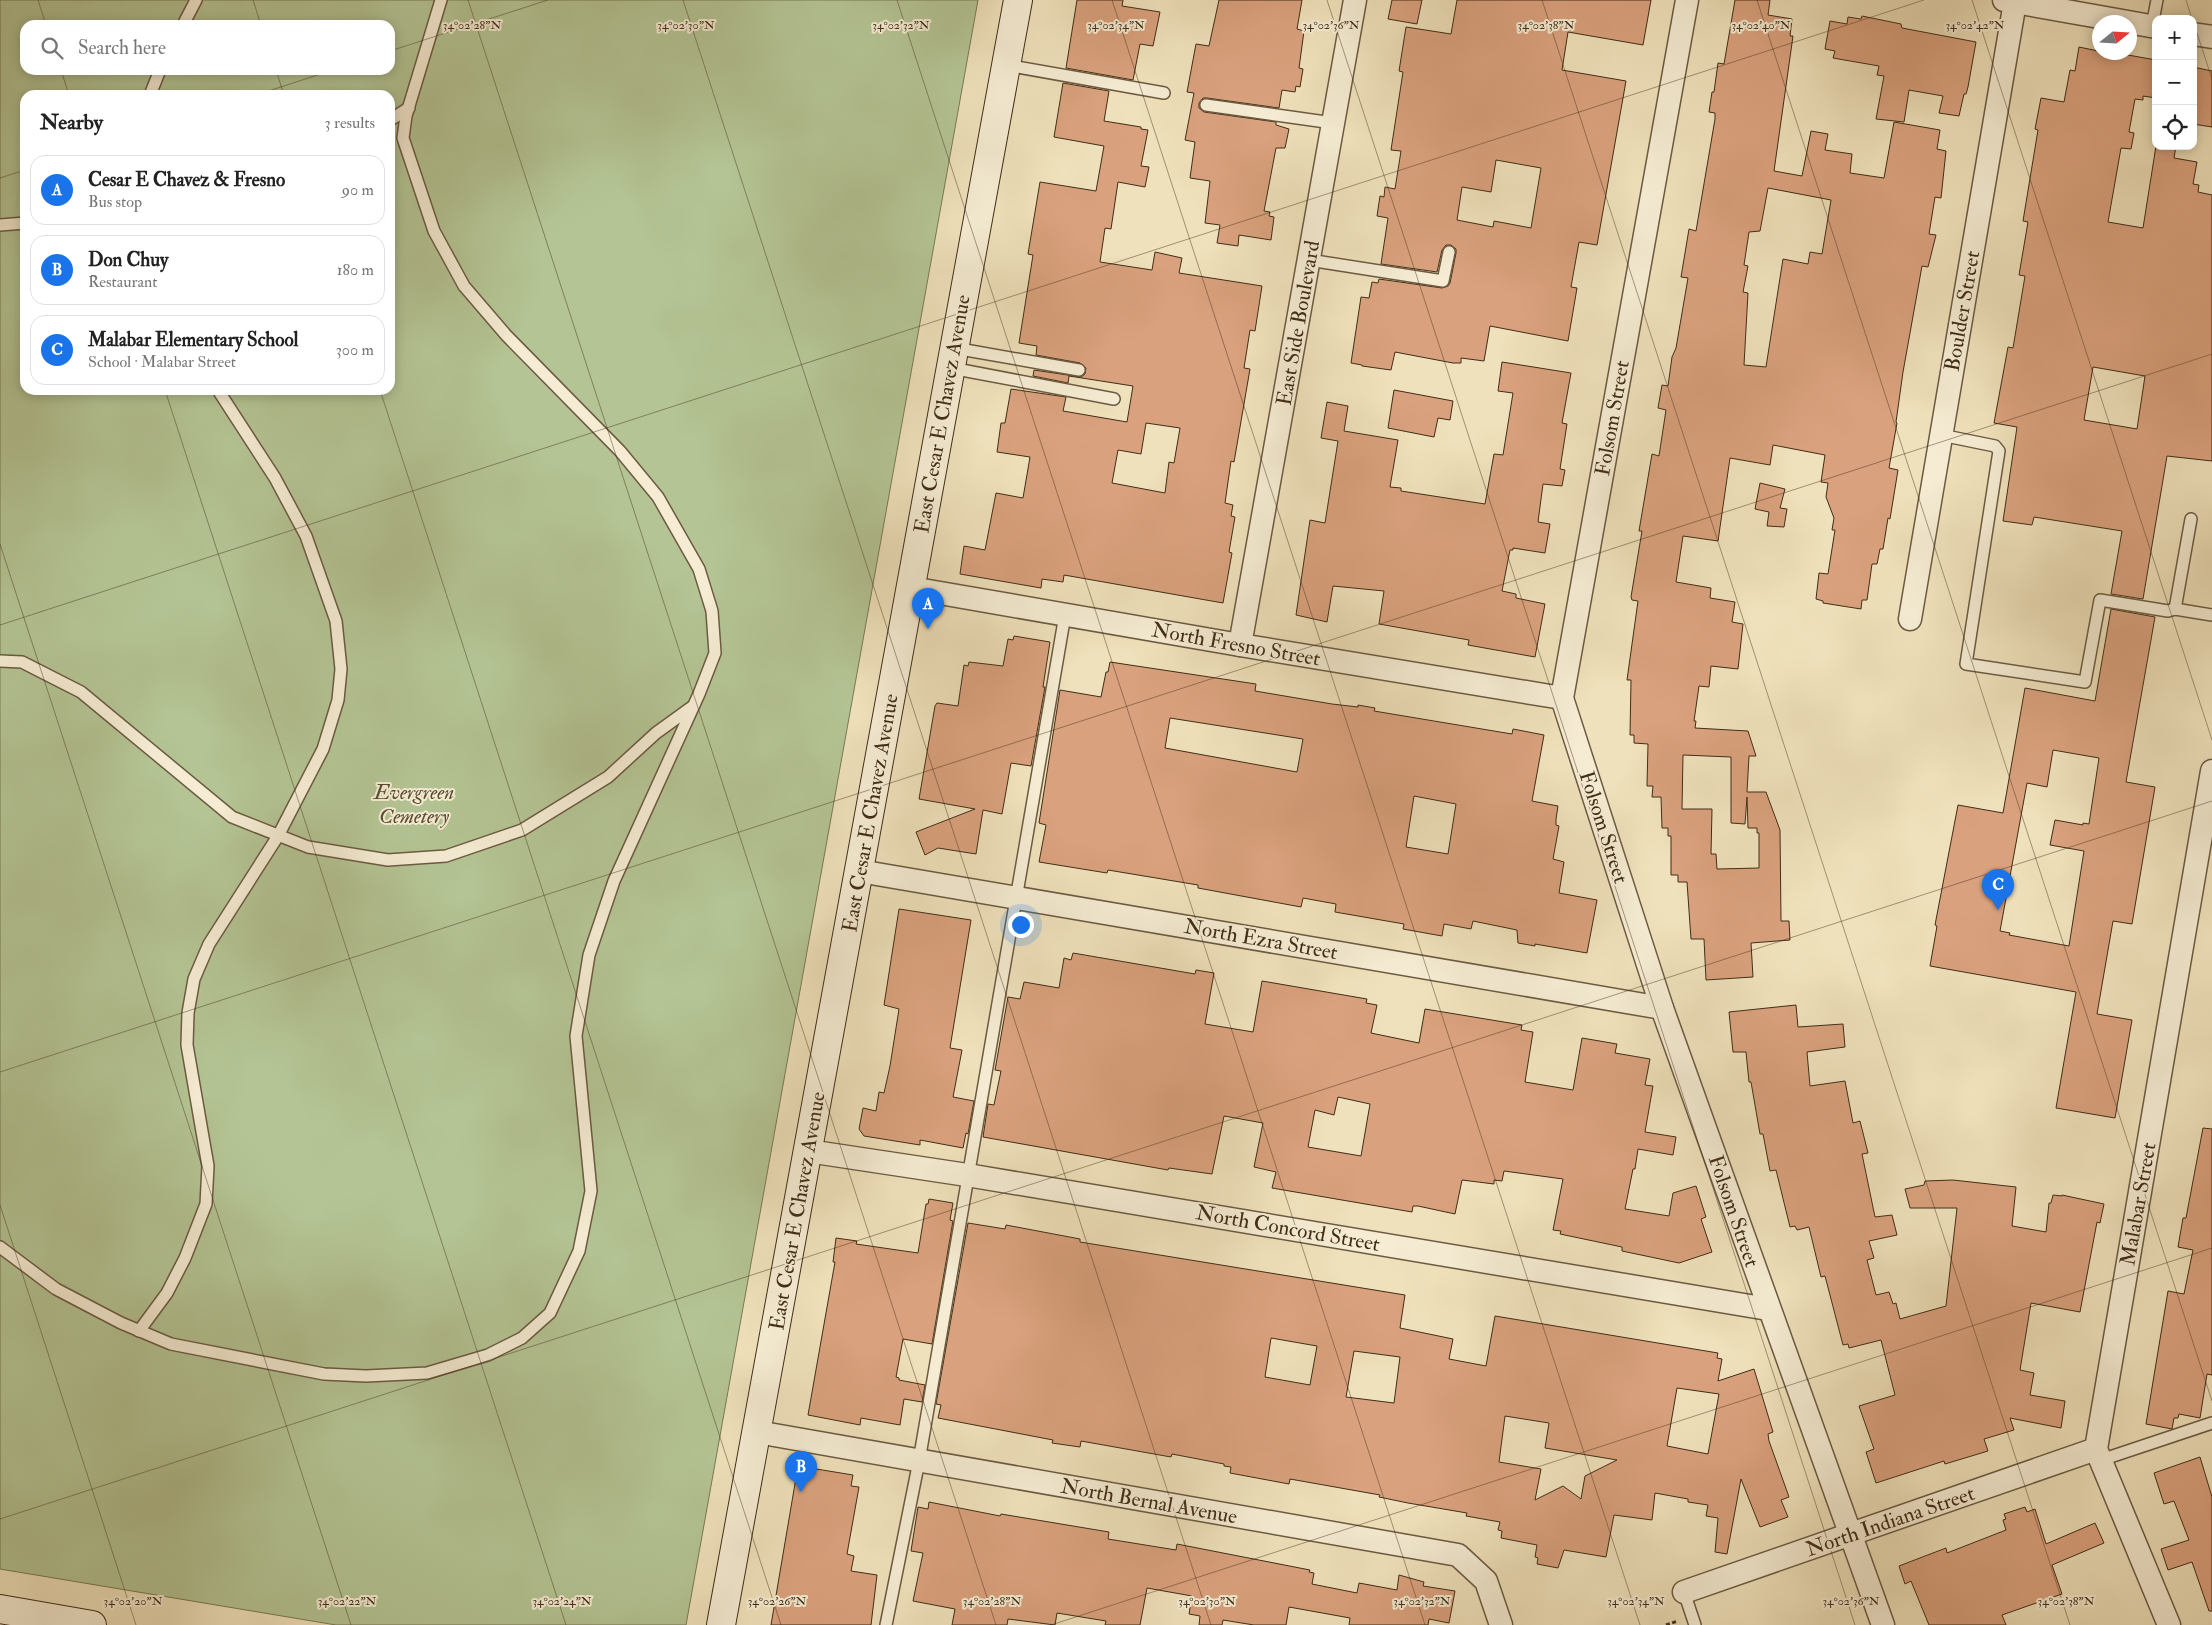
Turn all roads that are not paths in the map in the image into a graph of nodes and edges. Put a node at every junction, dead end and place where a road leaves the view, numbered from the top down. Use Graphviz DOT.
graph roads {
  1 [pos="196,0"];
  2 [pos="441,0"];
  3 [pos="1018,0"];
  4 [pos="1355,0"];
  5 [pos="1687,0"];
  6 [pos="2157,0"];
  7 [pos="2009,1"];
  8 [pos="2155,15"];
  9 [pos="186,20"];
  10 [pos="2152,27"];
  11 [pos="2197,35"];
  12 [pos="2212,37"];
  13 [pos="1006,66"];
  14 [pos="158,75"];
  15 [pos="152,90"];
  16 [pos="1164,93"];
  17 [pos="1206,105"];
  18 [pos="409,108"];
  19 [pos="395,117"];
  20 [pos="1333,123"];
  21 [pos="20,223"];
  22 [pos="0,225"];
  23 [pos="1449,252"];
  24 [pos="1309,260"];
  25 [pos="952,358"];
  26 [pos="1078,370"];
  27 [pos="221,395"];
  28 [pos="1114,399"];
  29 [pos="1941,435"];
  30 [pos="2191,519"];
  31 [pos="911,588"];
  32 [pos="2174,609"];
  33 [pos="1065,615"];
  34 [pos="2212,615"];
  35 [pos="1910,619"];
  36 [pos="1240,645"];
  37 [pos="0,661"];
  38 [pos="1562,698"];
  39 [pos="694,706"];
  40 [pos="2212,771"];
  41 [pos="278,836"];
  42 [pos="2204,862"];
  43 [pos="859,871"];
  44 [pos="1017,898"];
  45 [pos="1662,1008"];
  46 [pos="808,1151"];
  47 [pos="967,1175"];
  48 [pos="0,1248"];
  49 [pos="1768,1309"];
  50 [pos="139,1331"];
  51 [pos="2212,1423"];
  52 [pos="757,1432"];
  53 [pos="2098,1455"];
  54 [pos="919,1462"];
  55 [pos="1849,1535"];
  56 [pos="1684,1592"];
  57 [pos="0,1609"];
  58 [pos="92,1625"];
  59 [pos="722,1625"];
  60 [pos="886,1625"];
  61 [pos="1501,1625"];
  62 [pos="1695,1625"];
  63 [pos="1883,1625"];
  64 [pos="2169,1625"];
  1 -- 9 [label="lane"];
  2 -- 18 [label="lane"];
  3 -- 13 [label="main road, East Cesar E Chavez Avenue"];
  4 -- 20 [label="street, East Side Boulevard"];
  5 -- 38 [label="street, Folsom Street"];
  6 -- 8 [label="lane"];
  7 -- 10 [label="street"];
  7 -- 29 [label="street, Boulder Street"];
  11 -- 12 [label="street"];
  13 -- 16 [label="lane"];
  13 -- 25 [label="main road, East Cesar E Chavez Avenue"];
  14 -- 15 [label="lane"];
  17 -- 20 [label="lane"];
  18 -- 19 [label="lane"];
  18 -- 39 [label="lane"];
  20 -- 24 [label="street, East Side Boulevard"];
  21 -- 22 [label="lane"];
  23 -- 24 [label="lane"];
  24 -- 36 [label="street, East Side Boulevard"];
  25 -- 26 [label="lane"];
  25 -- 28 [label="lane"];
  25 -- 31 [label="main road, East Cesar E Chavez Avenue"];
  27 -- 41 [label="lane"];
  29 -- 32 [label="lane"];
  29 -- 35 [label="street, Boulder Street"];
  30 -- 32 [label="lane"];
  31 -- 33 [label="street, North Fresno Street"];
  31 -- 43 [label="main road, East Cesar E Chavez Avenue"];
  32 -- 34 [label="lane"];
  33 -- 36 [label="street, North Fresno Street"];
  33 -- 44 [label="lane"];
  36 -- 38 [label="street, North Fresno Street"];
  37 -- 41 [label="lane"];
  38 -- 45 [label="street, Folsom Street"];
  39 -- 41 [label="lane"];
  39 -- 50 [label="lane"];
  40 -- 42 [label="street, Malabar Street"];
  41 -- 50 [label="lane"];
  42 -- 53 [label="street, Malabar Street"];
  43 -- 44 [label="street, North Ezra Street"];
  43 -- 46 [label="main road, East Cesar E Chavez Avenue"];
  44 -- 45 [label="street, North Ezra Street"];
  44 -- 47 [label="lane"];
  45 -- 49 [label="street, Folsom Street"];
  46 -- 47 [label="street, North Concord Street"];
  46 -- 52 [label="main road, East Cesar E Chavez Avenue"];
  47 -- 49 [label="street, North Concord Street"];
  47 -- 54 [label="lane"];
  48 -- 50 [label="lane"];
  49 -- 55 [label="street, Folsom Street"];
  51 -- 53 [label="lane"];
  52 -- 54 [label="street, North Bernal Avenue"];
  52 -- 59 [label="main road, East Cesar E Chavez Avenue"];
  53 -- 55 [label="street, North Indiana Street"];
  53 -- 64 [label="street"];
  54 -- 60 [label="lane"];
  54 -- 61 [label="street, North Bernal Avenue"];
  55 -- 56 [label="street, North Indiana Street"];
  55 -- 63 [label="street, Folsom Street"];
  56 -- 62 [label="lane"];
  57 -- 58 [label="main road"];
}
